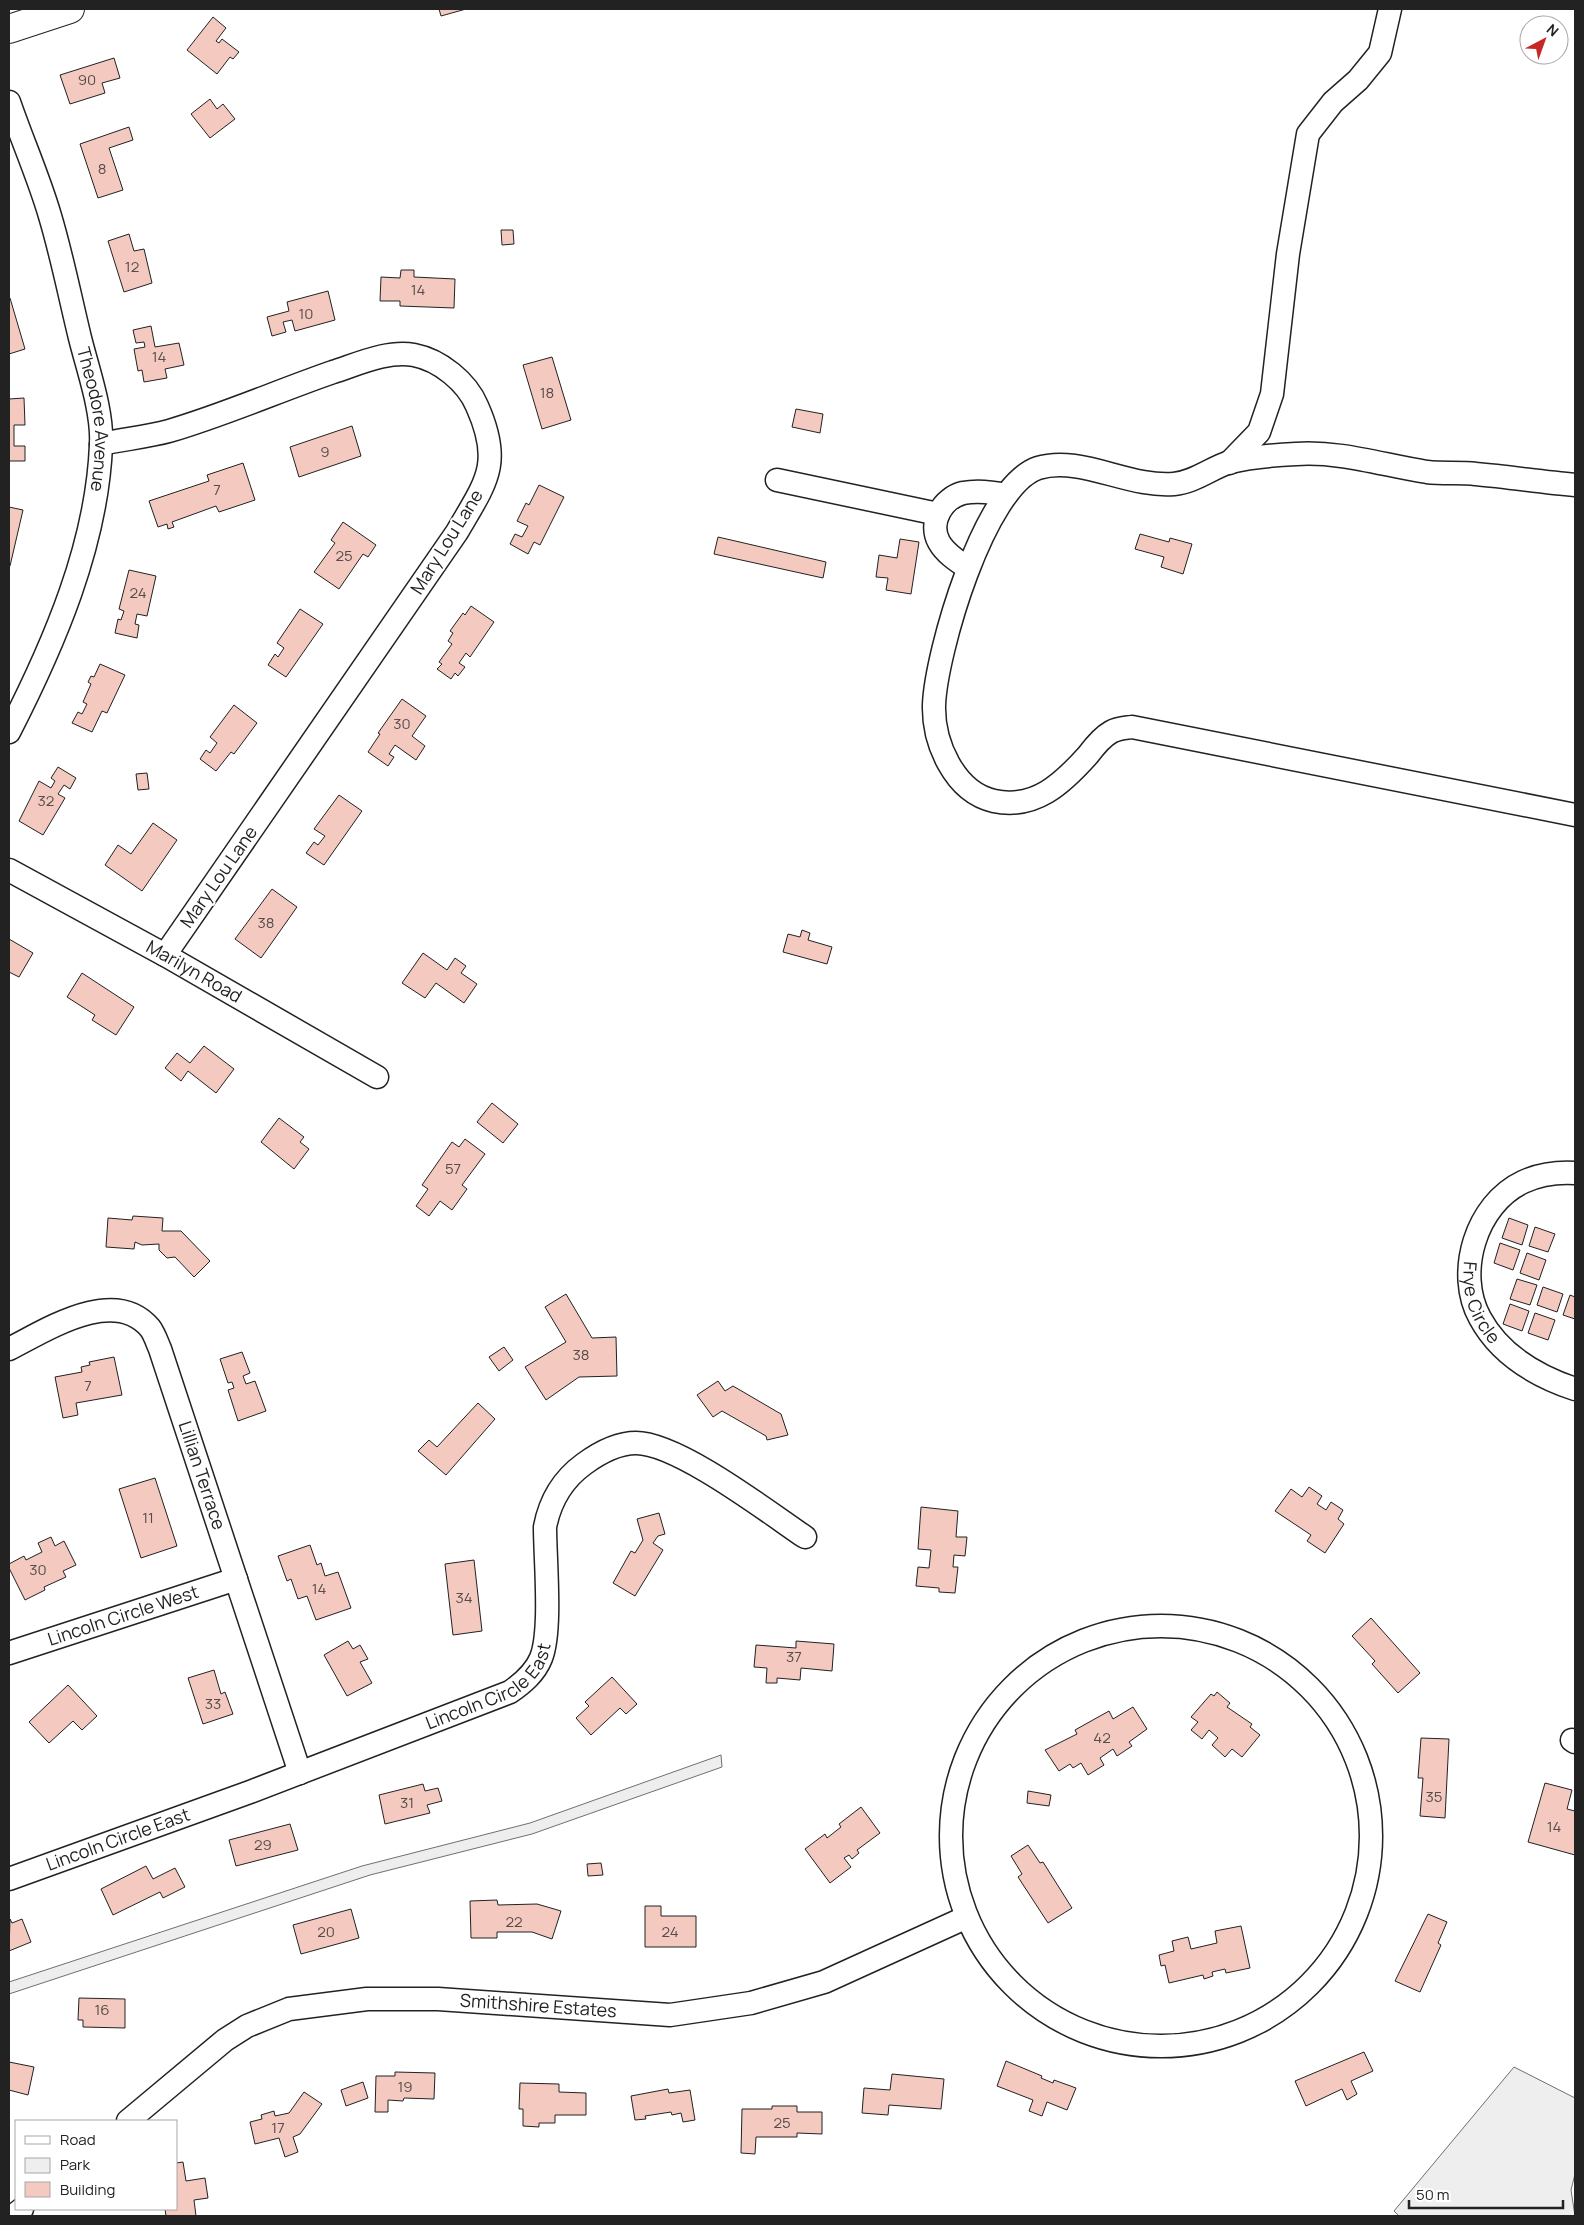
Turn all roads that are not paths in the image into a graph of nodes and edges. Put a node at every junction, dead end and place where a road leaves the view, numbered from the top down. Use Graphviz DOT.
graph roads {
  1 [pos="70,9"];
  2 [pos="1390,9"];
  3 [pos="9,29"];
  4 [pos="9,102"];
  5 [pos="102,444"];
  6 [pos="1229,462"];
  7 [pos="777,480"];
  8 [pos="1575,485"];
  9 [pos="1006,495"];
  10 [pos="938,514"];
  11 [pos="968,568"];
  12 [pos="9,732"];
  13 [pos="1575,815"];
  14 [pos="9,870"];
  15 [pos="165,955"];
  16 [pos="377,1077"];
  17 [pos="1575,1173"];
  18 [pos="9,1349"];
  19 [pos="1575,1389"];
  20 [pos="806,1537"];
  21 [pos="236,1579"];
  22 [pos="9,1653"];
  23 [pos="300,1773"];
  24 [pos="9,1879"];
  25 [pos="967,1917"];
  26 [pos="129,2120"];
  1 -- 3 [label="main road"];
  2 -- 6 [label="street"];
  4 -- 5 [label="street, Theodore Avenue"];
  5 -- 12 [label="street, Theodore Avenue"];
  5 -- 15 [label="street, Mary Lou Lane"];
  6 -- 8 [label="street"];
  6 -- 9 [label="street"];
  7 -- 10 [label="street"];
  9 -- 10 [label="street"];
  9 -- 11 [label="street"];
  10 -- 11 [label="street"];
  11 -- 13 [label="street"];
  14 -- 15 [label="street, Marilyn Road"];
  15 -- 16 [label="street, Marilyn Road"];
  17 -- 19 [label="street, Frye Circle"];
  18 -- 21 [label="street, Lillian Terrace"];
  20 -- 23 [label="street, Lincoln Circle East"];
  21 -- 22 [label="street, Lincoln Circle West"];
  21 -- 23 [label="street, Lillian Terrace"];
  23 -- 24 [label="street, Lincoln Circle East"];
  25 -- 25 [label="street"];
  25 -- 26 [label="street, Smithshire Estates"];
}
